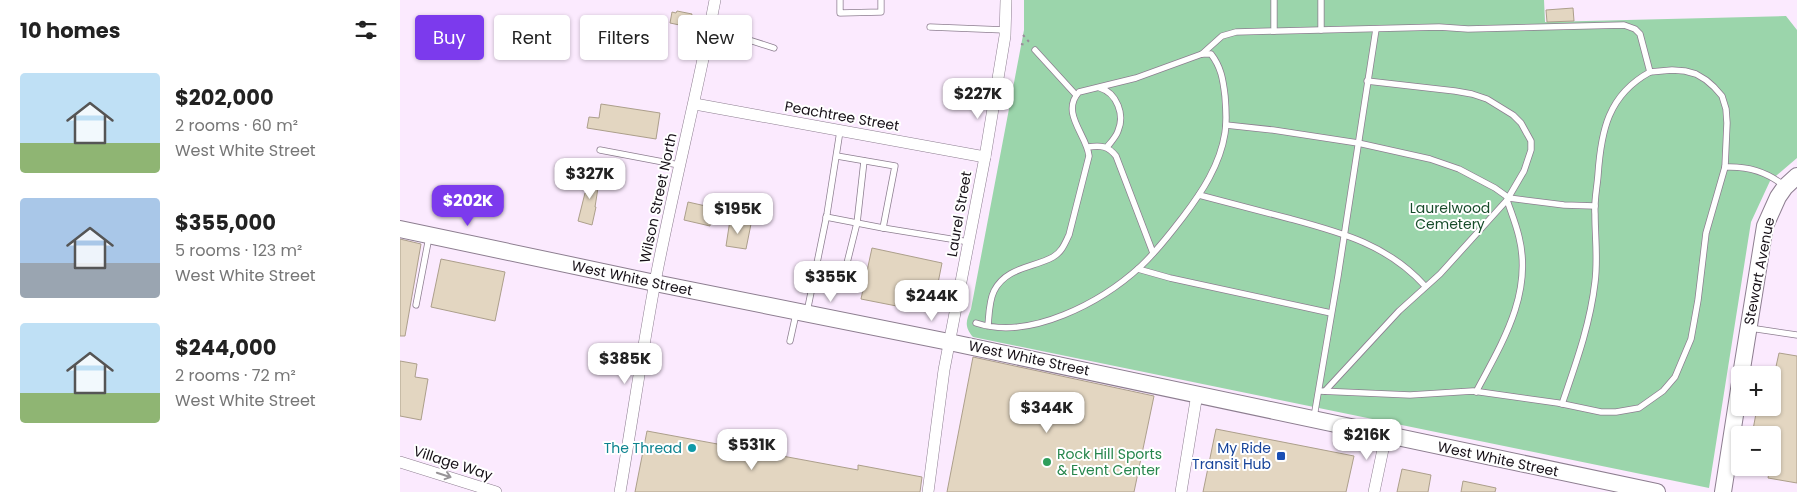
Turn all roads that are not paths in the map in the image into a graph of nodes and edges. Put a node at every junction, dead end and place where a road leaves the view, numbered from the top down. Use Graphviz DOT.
graph roads {
  1 [pos="715,0"];
  2 [pos="840,0"];
  3 [pos="881,0"];
  4 [pos="1006,0"];
  5 [pos="1274,0"];
  6 [pos="1321,0"];
  7 [pos="712,15"];
  8 [pos="930,28"];
  9 [pos="1376,29"];
  10 [pos="1005,30"];
  11 [pos="1321,30"];
  12 [pos="1274,31"];
  13 [pos="752,41"];
  14 [pos="774,48"];
  15 [pos="1035,50"];
  16 [pos="1202,54"];
  17 [pos="703,60"];
  18 [pos="1650,72"];
  19 [pos="1367,81"];
  20 [pos="1098,88"];
  21 [pos="1076,96"];
  22 [pos="694,104"];
  23 [pos="1226,125"];
  24 [pos="840,131"];
  25 [pos="1358,143"];
  26 [pos="1088,147"];
  27 [pos="1107,147"];
  28 [pos="600,150"];
  29 [pos="837,156"];
  30 [pos="985,156"];
  31 [pos="864,161"];
  32 [pos="680,165"];
  33 [pos="1725,167"];
  34 [pos="1791,181"];
  35 [pos="1199,195"];
  36 [pos="1508,199"];
  37 [pos="1595,206"];
  38 [pos="826,217"];
  39 [pos="857,223"];
  40 [pos="882,228"];
  41 [pos="400,229"];
  42 [pos="1344,234"];
  43 [pos="429,235"];
  44 [pos="970,242"];
  45 [pos="1153,253"];
  46 [pos="1138,269"];
  47 [pos="813,281"];
  48 [pos="655,283"];
  49 [pos="1425,286"];
  50 [pos="416,305"];
  51 [pos="802,313"];
  52 [pos="1331,313"];
  53 [pos="976,324"];
  54 [pos="988,326"];
  55 [pos="1748,328"];
  56 [pos="1797,335"];
  57 [pos="790,341"];
  58 [pos="950,342"];
  59 [pos="1742,366"];
  60 [pos="1322,391"];
  61 [pos="1476,392"];
  62 [pos="1197,394"];
  63 [pos="1562,404"];
  64 [pos="1735,416"];
  65 [pos="1313,420"];
  66 [pos="1386,435"];
  67 [pos="400,462"];
  68 [pos="492,491"];
  69 [pos="620,492"];
  70 [pos="928,492"];
  71 [pos="1181,492"];
  72 [pos="1374,492"];
  73 [pos="1657,492"];
  74 [pos="1723,492"];
  1 -- 7 [label="street, Wilson Street North"];
  2 -- 3 [label="lane"];
  4 -- 10 [label="street, Laurel Street"];
  5 -- 12 [label="lane"];
  6 -- 11 [label="lane"];
  8 -- 10 [label="lane"];
  9 -- 11 [label="lane"];
  9 -- 18 [label="lane"];
  9 -- 19 [label="lane"];
  10 -- 30 [label="street, Laurel Street"];
  11 -- 12 [label="lane"];
  12 -- 16 [label="lane"];
  13 -- 14 [label="lane"];
  15 -- 21 [label="lane"];
  16 -- 20 [label="lane"];
  16 -- 23 [label="lane"];
  17 -- 22 [label="street, Wilson Street North"];
  18 -- 33 [label="lane"];
  18 -- 37 [label="lane"];
  19 -- 25 [label="lane"];
  19 -- 36 [label="lane"];
  20 -- 21 [label="lane"];
  20 -- 27 [label="lane"];
  21 -- 26 [label="lane"];
  22 -- 24 [label="street, Peachtree Street"];
  22 -- 32 [label="street, Wilson Street North"];
  23 -- 25 [label="lane"];
  23 -- 35 [label="lane"];
  24 -- 29 [label="lane"];
  24 -- 30 [label="street, Peachtree Street"];
  25 -- 36 [label="lane"];
  25 -- 42 [label="lane"];
  26 -- 27 [label="lane"];
  26 -- 54 [label="lane"];
  27 -- 45 [label="lane"];
  28 -- 32 [label="lane"];
  29 -- 31 [label="lane"];
  29 -- 38 [label="lane"];
  30 -- 44 [label="street, Laurel Street"];
  31 -- 39 [label="lane"];
  31 -- 40 [label="lane"];
  32 -- 48 [label="street, Wilson Street North"];
  33 -- 34 [label="lane"];
  33 -- 63 [label="lane"];
  34 -- 55 [label="street, Stewart Avenue"];
  35 -- 42 [label="lane"];
  35 -- 45 [label="lane"];
  36 -- 37 [label="lane"];
  36 -- 49 [label="lane"];
  36 -- 61 [label="lane"];
  37 -- 63 [label="lane"];
  38 -- 39 [label="lane"];
  38 -- 47 [label="lane"];
  39 -- 40 [label="lane"];
  39 -- 47 [label="lane"];
  40 -- 44 [label="lane"];
  41 -- 43 [label="street, West White Street"];
  42 -- 49 [label="lane"];
  42 -- 52 [label="lane"];
  43 -- 48 [label="street, West White Street"];
  43 -- 50 [label="lane"];
  44 -- 58 [label="street, Laurel Street"];
  45 -- 46 [label="lane"];
  46 -- 52 [label="lane"];
  46 -- 54 [label="lane"];
  47 -- 51 [label="lane"];
  48 -- 51 [label="street, West White Street"];
  48 -- 69 [label="street, Wilson Street North"];
  49 -- 60 [label="lane"];
  51 -- 57 [label="lane"];
  51 -- 58 [label="street, West White Street"];
  52 -- 60 [label="lane"];
  53 -- 54 [label="lane"];
  55 -- 56 [label="lane"];
  55 -- 59 [label="street, Stewart Avenue"];
  58 -- 62 [label="street, West White Street"];
  58 -- 70 [label="street, Laurel Street"];
  60 -- 61 [label="lane"];
  60 -- 65 [label="lane"];
  61 -- 63 [label="lane"];
  62 -- 65 [label="street, West White Street"];
  62 -- 71 [label="street"];
  64 -- 74 [label="street"];
  65 -- 66 [label="street, West White Street"];
  66 -- 72 [label="street"];
  66 -- 73 [label="street, West White Street"];
  67 -- 68 [label="street, Village Way, one-way"];
}
